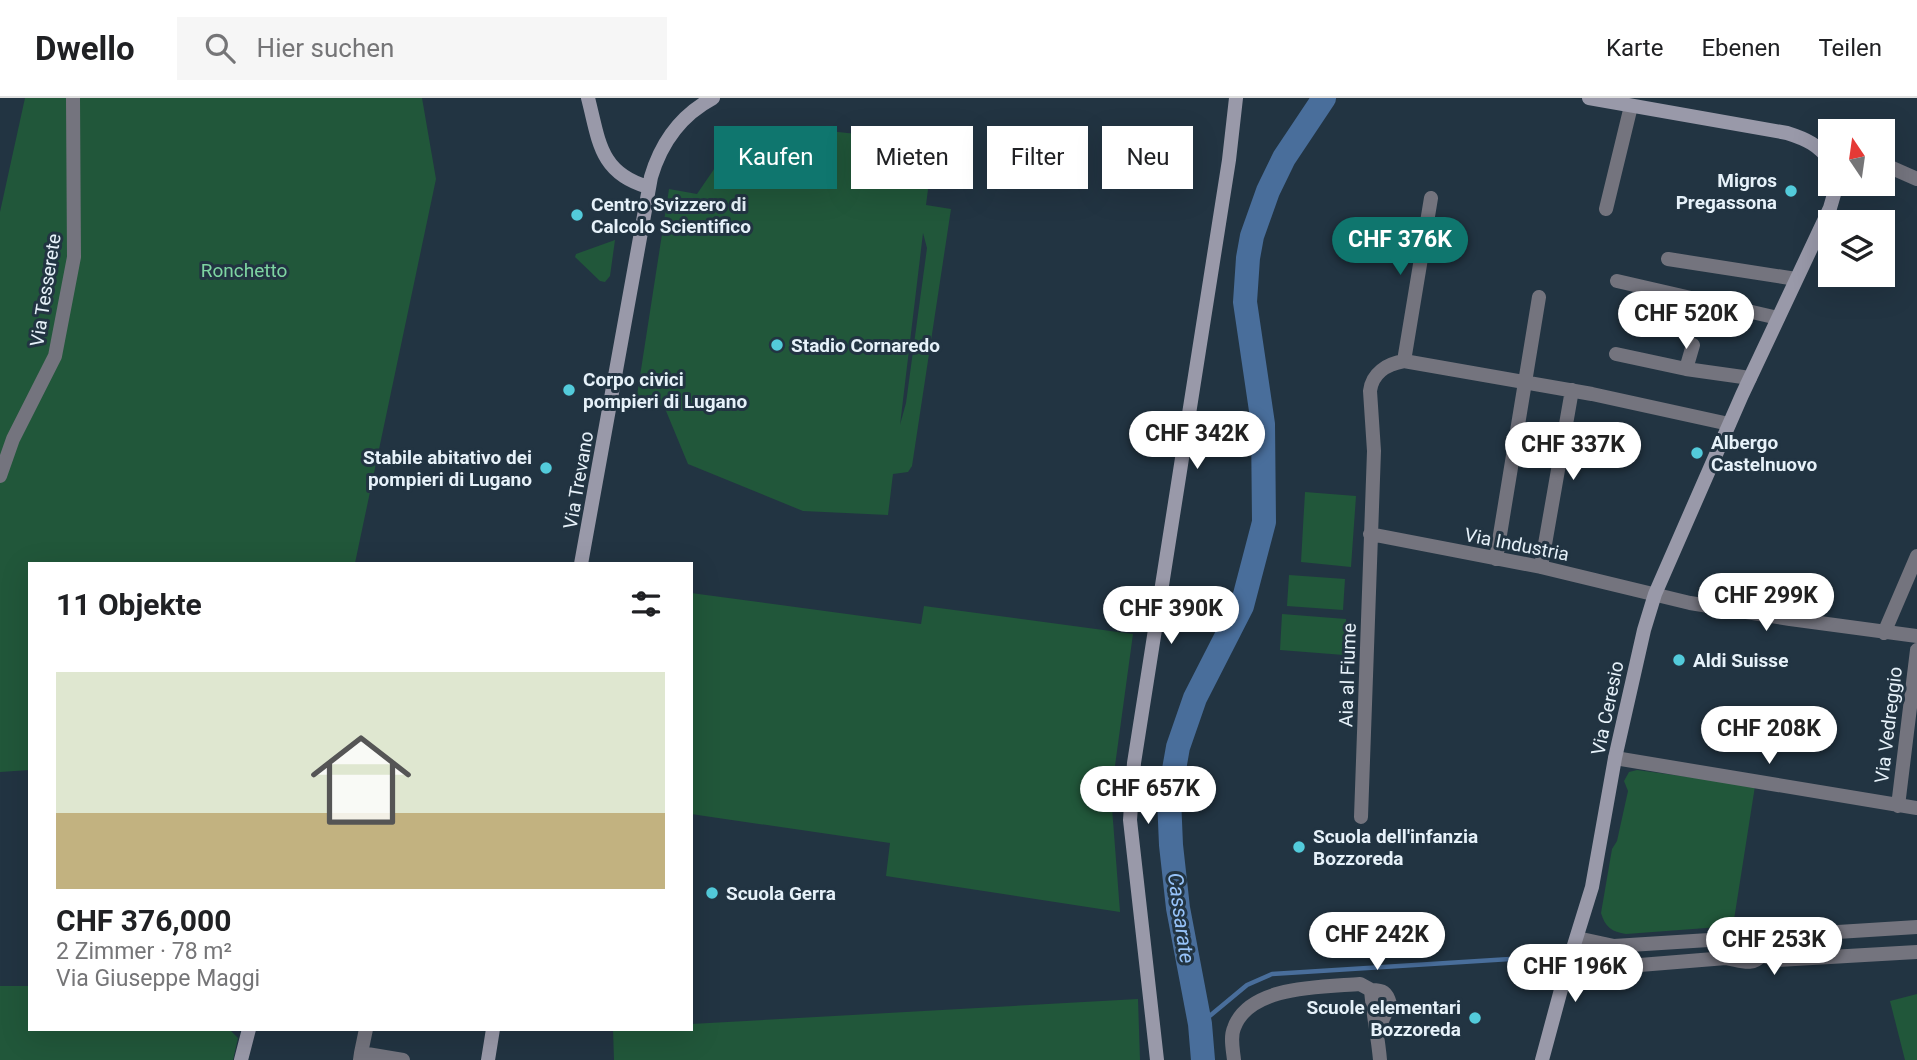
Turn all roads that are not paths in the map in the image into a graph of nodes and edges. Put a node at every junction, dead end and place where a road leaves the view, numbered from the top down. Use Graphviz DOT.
graph roads {
  1 [pos="73,98"];
  2 [pos="588,98"];
  3 [pos="713,98"];
  4 [pos="1236,98"];
  5 [pos="1589,98"];
  6 [pos="1631,106"];
  7 [pos="1818,145"];
  8 [pos="1895,169"];
  9 [pos="1916,178"];
  10 [pos="648,187"];
  11 [pos="1834,196"];
  12 [pos="1431,198"];
  13 [pos="1606,209"];
  14 [pos="1668,259"];
  15 [pos="1796,279"];
  16 [pos="1617,281"];
  17 [pos="1539,297"];
  18 [pos="1778,318"];
  19 [pos="1693,345"];
  20 [pos="1616,354"];
  21 [pos="1404,361"];
  22 [pos="1686,369"];
  23 [pos="1750,378"];
  24 [pos="1524,382"];
  25 [pos="1572,390"];
  26 [pos="1729,425"];
  27 [pos="0,476"];
  28 [pos="1370,534"];
  29 [pos="1917,556"];
  30 [pos="1496,559"];
  31 [pos="582,562"];
  32 [pos="1541,567"];
  33 [pos="1655,594"];
  34 [pos="1884,633"];
  35 [pos="1917,636"];
  36 [pos="1917,650"];
  37 [pos="1615,758"];
  38 [pos="1898,806"];
  39 [pos="1917,808"];
  40 [pos="1362,817"];
  41 [pos="1917,927"];
  42 [pos="1761,937"];
  43 [pos="1577,938"];
  44 [pos="1917,952"];
  45 [pos="1762,955"];
  46 [pos="1566,971"];
  47 [pos="249,1031"];
  48 [pos="366,1031"];
  49 [pos="493,1031"];
  50 [pos="360,1057"];
  51 [pos="242,1060"];
  52 [pos="403,1060"];
  53 [pos="488,1060"];
  54 [pos="1157,1060"];
  55 [pos="1234,1060"];
  56 [pos="1380,1060"];
  57 [pos="1542,1060"];
  1 -- 27 [label="street, Via Tesserete"];
  2 -- 10 [label="main road"];
  3 -- 10 [label="main road, Via Trevano"];
  4 -- 54 [label="main road"];
  5 -- 6 [label="main road"];
  6 -- 7 [label="main road"];
  6 -- 13 [label="street"];
  8 -- 9 [label="street"];
  10 -- 31 [label="main road, Via Trevano"];
  11 -- 15 [label="main road, Via Ceresio"];
  12 -- 21 [label="street"];
  14 -- 15 [label="street"];
  15 -- 18 [label="main road, Via Ceresio"];
  16 -- 18 [label="street"];
  17 -- 24 [label="street"];
  18 -- 23 [label="main road, Via Ceresio"];
  19 -- 22 [label="street"];
  20 -- 22 [label="street"];
  21 -- 24 [label="street"];
  21 -- 28 [label="street, Aia al Fiume"];
  22 -- 23 [label="street"];
  23 -- 26 [label="main road, Via Ceresio"];
  24 -- 25 [label="street"];
  24 -- 30 [label="street"];
  25 -- 26 [label="street"];
  25 -- 32 [label="street"];
  26 -- 33 [label="main road, Via Ceresio"];
  28 -- 30 [label="street, Via Industria"];
  28 -- 40 [label="street, Aia al Fiume"];
  29 -- 34 [label="street"];
  30 -- 32 [label="street, Via Industria"];
  32 -- 33 [label="street, Via Industria"];
  33 -- 34 [label="street"];
  33 -- 37 [label="main road, Via Ceresio"];
  34 -- 35 [label="street"];
  36 -- 38 [label="street, Via Vedreggio"];
  37 -- 38 [label="street"];
  37 -- 43 [label="main road, Via Ceresio"];
  38 -- 39 [label="street"];
  41 -- 42 [label="street"];
  42 -- 43 [label="street"];
  42 -- 45 [label="street"];
  43 -- 46 [label="main road, Via Ceresio"];
  44 -- 45 [label="street"];
  45 -- 46 [label="street"];
  46 -- 57 [label="main road, Via Ceresio"];
  47 -- 51 [label="main road"];
  48 -- 50 [label="street"];
  49 -- 53 [label="main road"];
  50 -- 52 [label="street"];
  55 -- 56 [label="street"];
}
